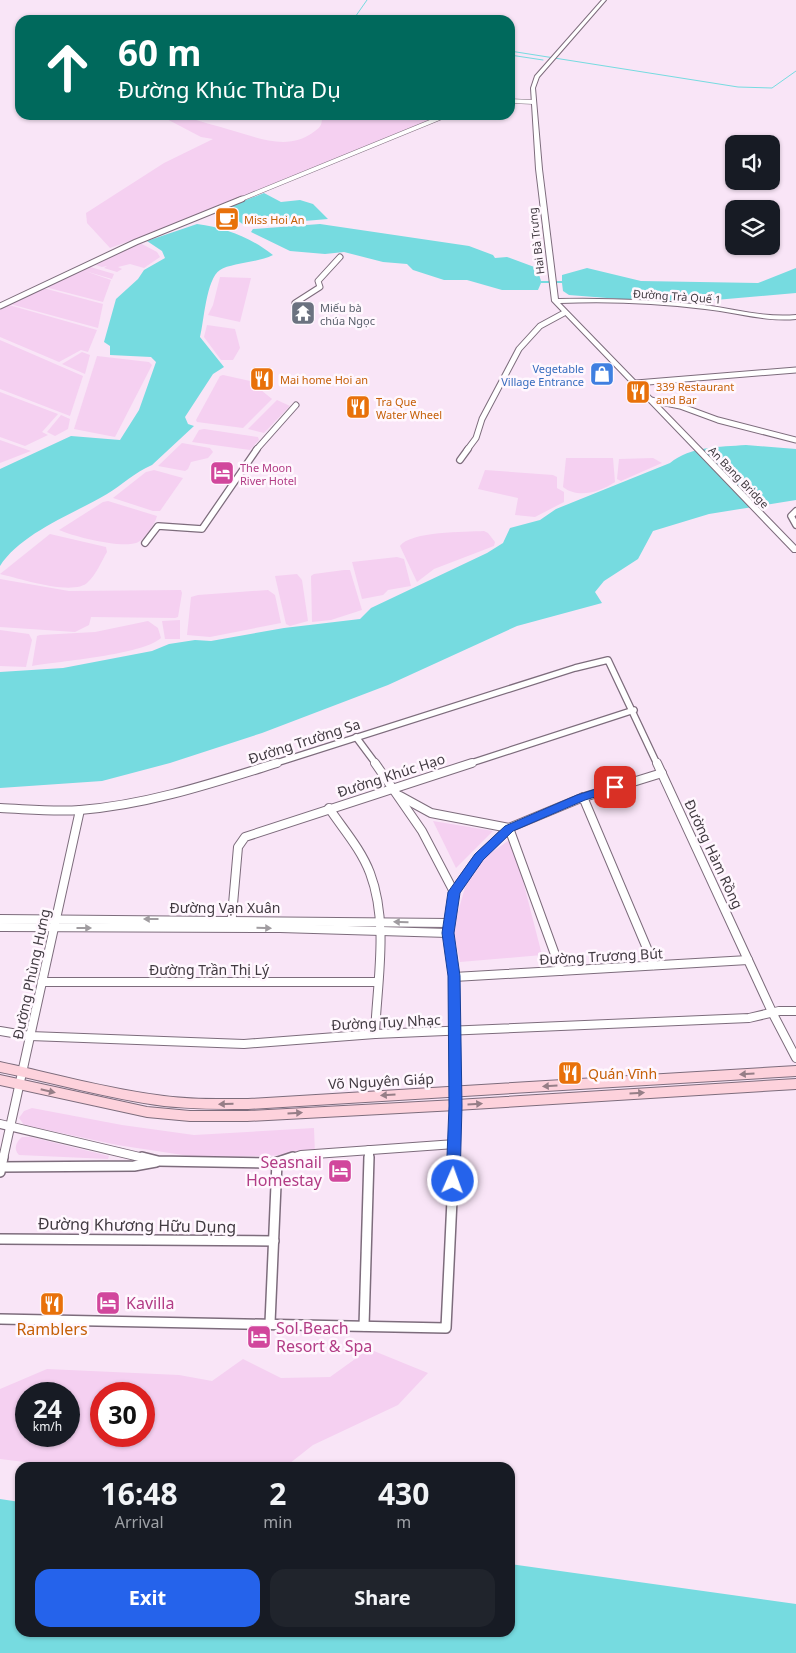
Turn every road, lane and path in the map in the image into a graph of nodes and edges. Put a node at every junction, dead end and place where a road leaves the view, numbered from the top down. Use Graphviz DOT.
graph roads {
  1 [pos="604,0"];
  2 [pos="515,102"];
  3 [pos="534,102"];
  4 [pos="435,120"];
  5 [pos="340,257"];
  6 [pos="555,301"];
  7 [pos="295,303"];
  8 [pos="0,306"];
  9 [pos="564,313"];
  10 [pos="796,317"];
  11 [pos="796,370"];
  12 [pos="636,382"];
  13 [pos="651,400"];
  14 [pos="296,405"];
  15 [pos="796,440"];
  16 [pos="460,460"];
  17 [pos="796,511"];
  18 [pos="796,525"];
  19 [pos="145,543"];
  20 [pos="796,550"];
  21 [pos="608,660"];
  22 [pos="634,710"];
  23 [pos="356,737"];
  24 [pos="662,773"];
  25 [pos="394,788"];
  26 [pos="400,796"];
  27 [pos="583,797"];
  28 [pos="0,808"];
  29 [pos="329,808"];
  30 [pos="80,810"];
  31 [pos="509,828"];
  32 [pos="454,892"];
  33 [pos="0,919"];
  34 [pos="56,919"];
  35 [pos="232,923"];
  36 [pos="450,923"];
  37 [pos="379,925"];
  38 [pos="0,928"];
  39 [pos="54,928"];
  40 [pos="448,933"];
  41 [pos="748,960"];
  42 [pos="654,965"];
  43 [pos="561,971"];
  44 [pos="454,976"];
  45 [pos="42,982"];
  46 [pos="376,982"];
  47 [pos="796,1011"];
  48 [pos="773,1014"];
  49 [pos="0,1031"];
  50 [pos="454,1031"];
  51 [pos="375,1034"];
  52 [pos="30,1036"];
  53 [pos="796,1058"];
  54 [pos="0,1067"];
  55 [pos="22,1071"];
  56 [pos="796,1071"];
  57 [pos="0,1080"];
  58 [pos="19,1084"];
  59 [pos="796,1084"];
  60 [pos="455,1092"];
  61 [pos="456,1106"];
  62 [pos="0,1124"];
  63 [pos="10,1127"];
  64 [pos="454,1144"];
  65 [pos="369,1150"];
  66 [pos="158,1161"];
  67 [pos="277,1162"];
  68 [pos="1,1170"];
  69 [pos="0,1239"];
  70 [pos="274,1242"];
  71 [pos="0,1319"];
  72 [pos="270,1323"];
  73 [pos="364,1326"];
  1 -- 3 [label="street, Hai Bà Trưng"];
  2 -- 3 [label="street"];
  3 -- 6 [label="street, Hai Bà Trưng"];
  4 -- 8 [label="street"];
  5 -- 7 [label="street"];
  6 -- 9 [label="street"];
  6 -- 10 [label="street, Đường Trà Quế 1"];
  9 -- 12 [label="street"];
  9 -- 16 [label="street"];
  11 -- 12 [label="street"];
  12 -- 13 [label="street"];
  13 -- 15 [label="street"];
  13 -- 20 [label="street, An Bang Bridge"];
  14 -- 19 [label="street"];
  17 -- 18 [label="street"];
  21 -- 22 [label="street, Đường Hàm Rồng"];
  21 -- 23 [label="street, Đường Trường Sa"];
  22 -- 24 [label="street, Đường Hàm Rồng"];
  22 -- 25 [label="street, Đường Khúc Hạo"];
  23 -- 25 [label="street"];
  23 -- 30 [label="street, Đường Trường Sa"];
  24 -- 27 [label="street"];
  24 -- 41 [label="street, Đường Hàm Rồng"];
  25 -- 26 [label="street"];
  25 -- 29 [label="street, Đường Khúc Hạo"];
  26 -- 31 [label="street"];
  26 -- 32 [label="street"];
  27 -- 31 [label="street"];
  27 -- 42 [label="street"];
  28 -- 30 [label="street, Đường Trường Sa"];
  29 -- 35 [label="street, Đường Khúc Hạo"];
  29 -- 37 [label="street"];
  30 -- 34 [label="street, Đường Phùng Hưng"];
  31 -- 32 [label="street"];
  31 -- 43 [label="street"];
  32 -- 36 [label="street"];
  33 -- 34 [label="street, Đường Vạn Xuân"];
  35 -- 34 [label="street, Đường Vạn Xuân, one-way"];
  34 -- 39 [label="street, Đường Phùng Hưng"];
  35 -- 37 [label="street, Đường Vạn Xuân"];
  39 -- 35 [label="street, Đường Vạn Xuân, one-way"];
  36 -- 37 [label="street, Đường Vạn Xuân, one-way"];
  36 -- 40 [label="street"];
  37 -- 40 [label="street, Đường Vạn Xuân"];
  37 -- 46 [label="street"];
  38 -- 39 [label="street, Đường Vạn Xuân"];
  39 -- 45 [label="street, Đường Phùng Hưng"];
  40 -- 44 [label="street"];
  41 -- 42 [label="street, Đường Trương Bút"];
  41 -- 48 [label="street, Đường Hàm Rồng"];
  42 -- 43 [label="street, Đường Trương Bút"];
  43 -- 44 [label="street, Đường Trương Bút"];
  44 -- 50 [label="street"];
  45 -- 46 [label="street, Đường Trần Thị Lý"];
  45 -- 52 [label="street, Đường Phùng Hưng"];
  46 -- 51 [label="street"];
  47 -- 48 [label="street, Đường Tuy Nhạc"];
  48 -- 50 [label="street, Đường Tuy Nhạc"];
  48 -- 53 [label="street, Đường Hàm Rồng"];
  49 -- 52 [label="street, Đường Tuy Nhạc"];
  50 -- 51 [label="street, Đường Tuy Nhạc"];
  50 -- 60 [label="street"];
  51 -- 52 [label="street, Đường Tuy Nhạc"];
  52 -- 55 [label="street, Đường Phùng Hưng"];
  54 -- 55 [label="main road, Võ Nguyên Giáp"];
  55 -- 58 [label="street, Đường Phùng Hưng"];
  60 -- 55 [label="main road, Võ Nguyên Giáp, one-way"];
  56 -- 60 [label="main road, Võ Nguyên Giáp, one-way"];
  57 -- 58 [label="main road, Võ Nguyên Giáp"];
  58 -- 61 [label="main road, Võ Nguyên Giáp, one-way"];
  58 -- 63 [label="street, Đường Phùng Hưng"];
  61 -- 59 [label="main road, Võ Nguyên Giáp, one-way"];
  60 -- 61 [label="main road"];
  61 -- 64 [label="street"];
  62 -- 63 [label="street"];
  63 -- 66 [label="street"];
  63 -- 68 [label="street, Đường Phùng Hưng"];
  64 -- 65 [label="street"];
  64 -- 73 [label="street"];
  65 -- 67 [label="street"];
  65 -- 73 [label="street"];
  66 -- 67 [label="street"];
  66 -- 68 [label="street"];
  67 -- 70 [label="street"];
  69 -- 70 [label="street, Đường Khương Hữu Dụng"];
  70 -- 72 [label="street"];
  71 -- 72 [label="street"];
  72 -- 73 [label="street"];
}
